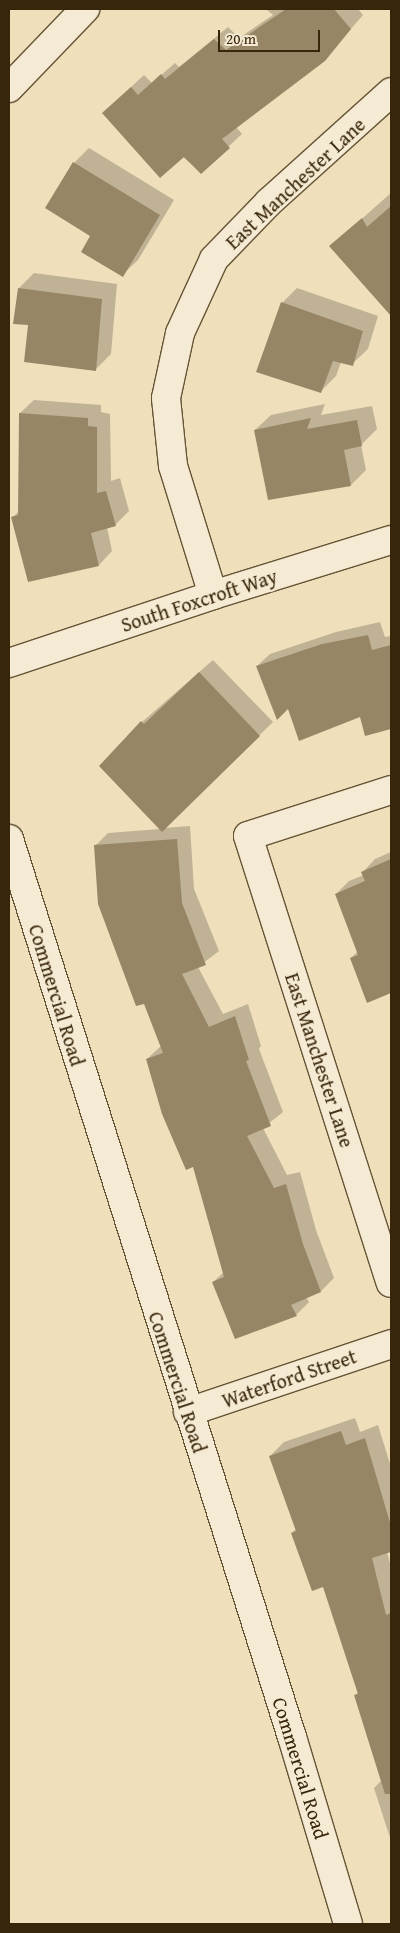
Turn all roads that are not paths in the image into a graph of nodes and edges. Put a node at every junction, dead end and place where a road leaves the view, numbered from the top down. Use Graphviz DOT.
graph roads {
  1 [pos="85,9"];
  2 [pos="9,88"];
  3 [pos="391,92"];
  4 [pos="391,540"];
  5 [pos="214,594"];
  6 [pos="9,663"];
  7 [pos="391,790"];
  8 [pos="9,839"];
  9 [pos="391,1283"];
  10 [pos="391,1344"];
  11 [pos="188,1412"];
  12 [pos="348,1924"];
  1 -- 2 [label="street"];
  3 -- 5 [label="street, East Manchester Lane"];
  4 -- 5 [label="street, South Foxcroft Way"];
  5 -- 6 [label="street, South Foxcroft Way"];
  7 -- 9 [label="street, East Manchester Lane"];
  8 -- 11 [label="street, Commercial Road"];
  10 -- 11 [label="street, Waterford Street"];
  11 -- 12 [label="street, Commercial Road"];
}
